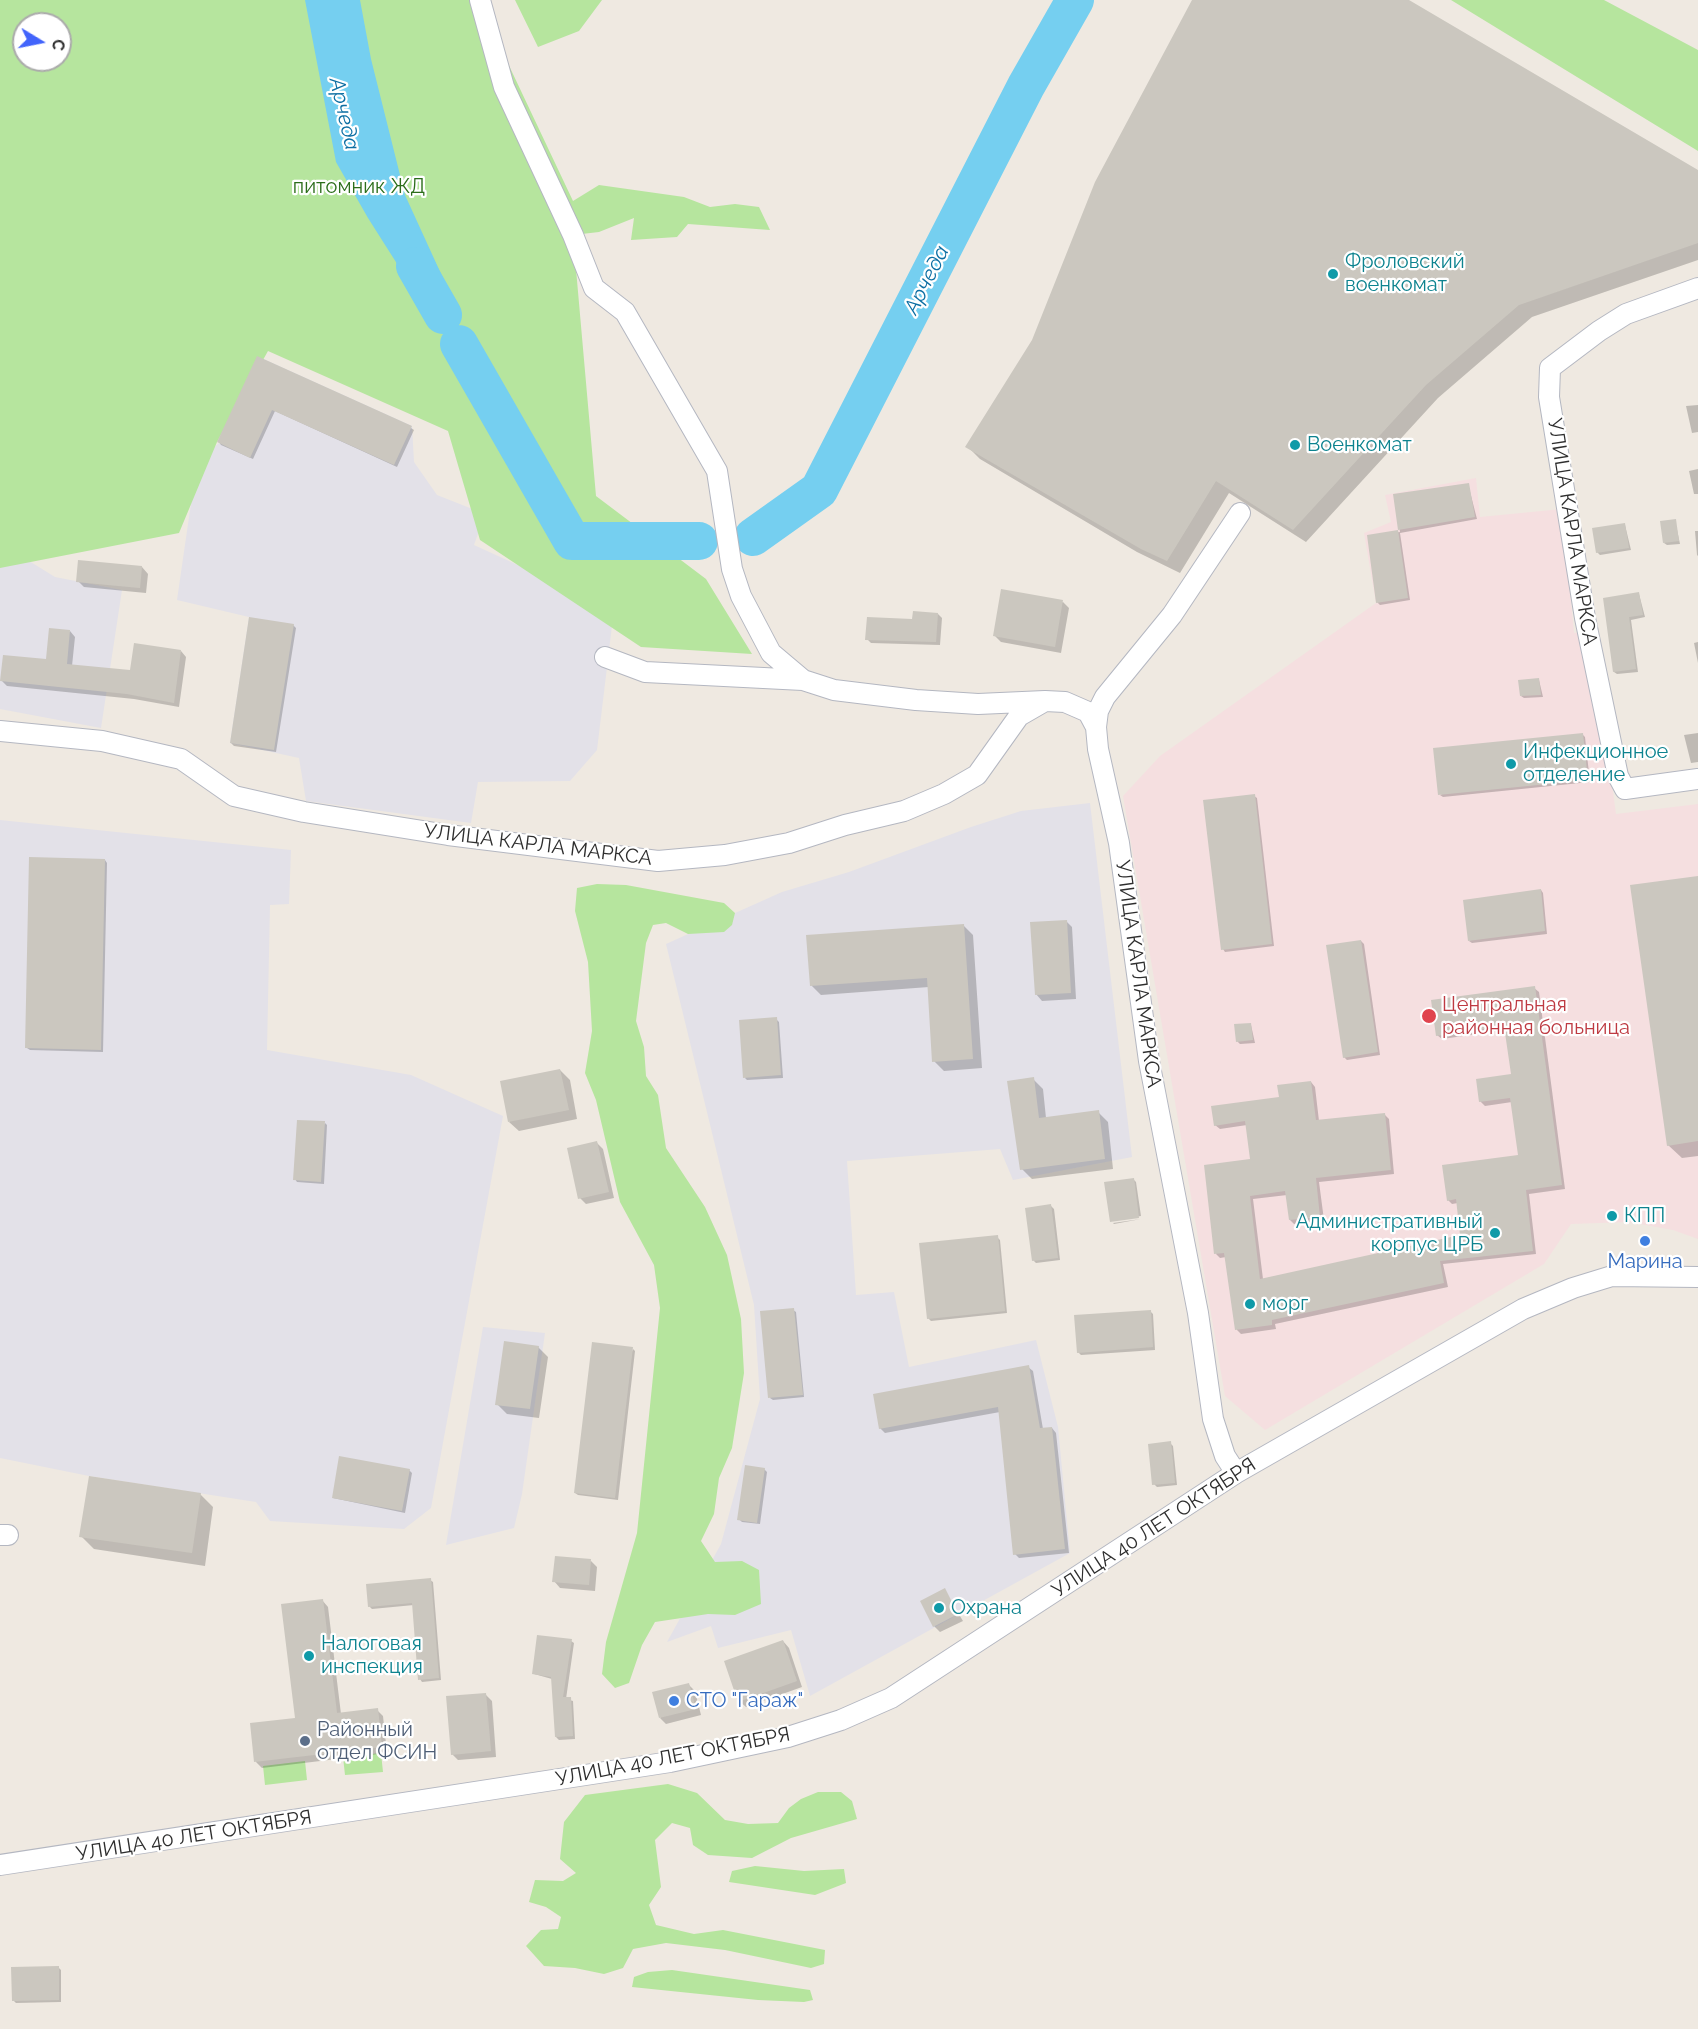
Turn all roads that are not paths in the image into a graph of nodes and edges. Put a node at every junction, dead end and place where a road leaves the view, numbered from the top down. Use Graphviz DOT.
graph roads {
  1 [pos="480,0"];
  2 [pos="1698,288"];
  3 [pos="1240,513"];
  4 [pos="605,657"];
  5 [pos="803,680"];
  6 [pos="1045,700"];
  7 [pos="1096,727"];
  8 [pos="0,730"];
  9 [pos="1698,779"];
  10 [pos="1698,1277"];
  11 [pos="1236,1473"];
  12 [pos="0,1865"];
  1 -- 5 [label="street"];
  2 -- 9 [label="street, УЛИЦА КАРЛА МАРКСА"];
  3 -- 7 [label="street, УЛИЦА КАРЛА МАРКСА"];
  4 -- 5 [label="street"];
  5 -- 6 [label="street"];
  6 -- 7 [label="street"];
  6 -- 8 [label="street, УЛИЦА КАРЛА МАРКСА"];
  7 -- 11 [label="street, УЛИЦА КАРЛА МАРКСА"];
  10 -- 11 [label="street, УЛИЦА 40 ЛЕТ ОКТЯБРЯ"];
  11 -- 12 [label="street, УЛИЦА 40 ЛЕТ ОКТЯБРЯ"];
}
